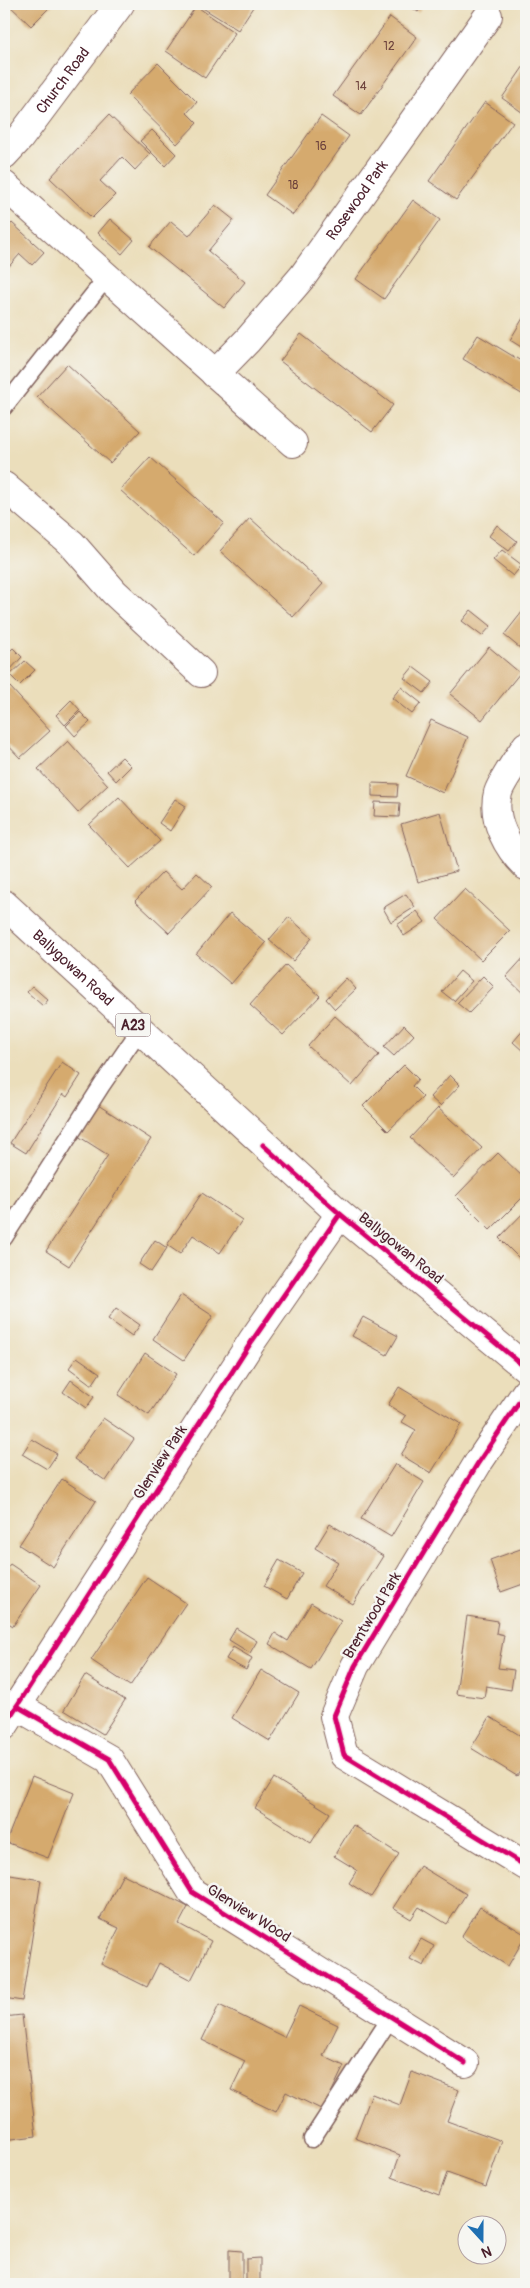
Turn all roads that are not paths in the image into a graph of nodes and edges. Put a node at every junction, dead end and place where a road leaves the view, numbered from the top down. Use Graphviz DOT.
graph roads {
  1 [pos="120,4"];
  2 [pos="488,16"];
  3 [pos="4,155"];
  4 [pos="4,185"];
  5 [pos="107,277"];
  6 [pos="215,374"];
  7 [pos="4,407"];
  8 [pos="293,443"];
  9 [pos="4,486"];
  10 [pos="201,673"];
  11 [pos="526,746"];
  12 [pos="526,866"];
  13 [pos="4,904"];
  14 [pos="139,1031"];
  15 [pos="340,1214"];
  16 [pos="4,1238"];
  17 [pos="526,1368"];
  18 [pos="526,1392"];
  19 [pos="10,1716"];
  20 [pos="526,1866"];
  21 [pos="391,2017"];
  22 [pos="465,2063"];
  23 [pos="312,2139"];
  1 -- 3 [label="street, Church Road"];
  2 -- 6 [label="street, Rosewood Park"];
  4 -- 5 [label="street"];
  5 -- 6 [label="street"];
  5 -- 7 [label="lane"];
  6 -- 8 [label="street"];
  9 -- 10 [label="street"];
  11 -- 12 [label="street"];
  13 -- 14 [label="street, Ballygowan Road / A23"];
  14 -- 15 [label="street, Ballygowan Road / A23"];
  14 -- 16 [label="lane"];
  15 -- 17 [label="street, Ballygowan Road / A23"];
  15 -- 19 [label="street, Glenview Park"];
  18 -- 20 [label="street, Brentwood Park"];
  19 -- 21 [label="street, Glenview Wood"];
  21 -- 22 [label="street, Glenview Wood"];
  21 -- 23 [label="lane"];
}
